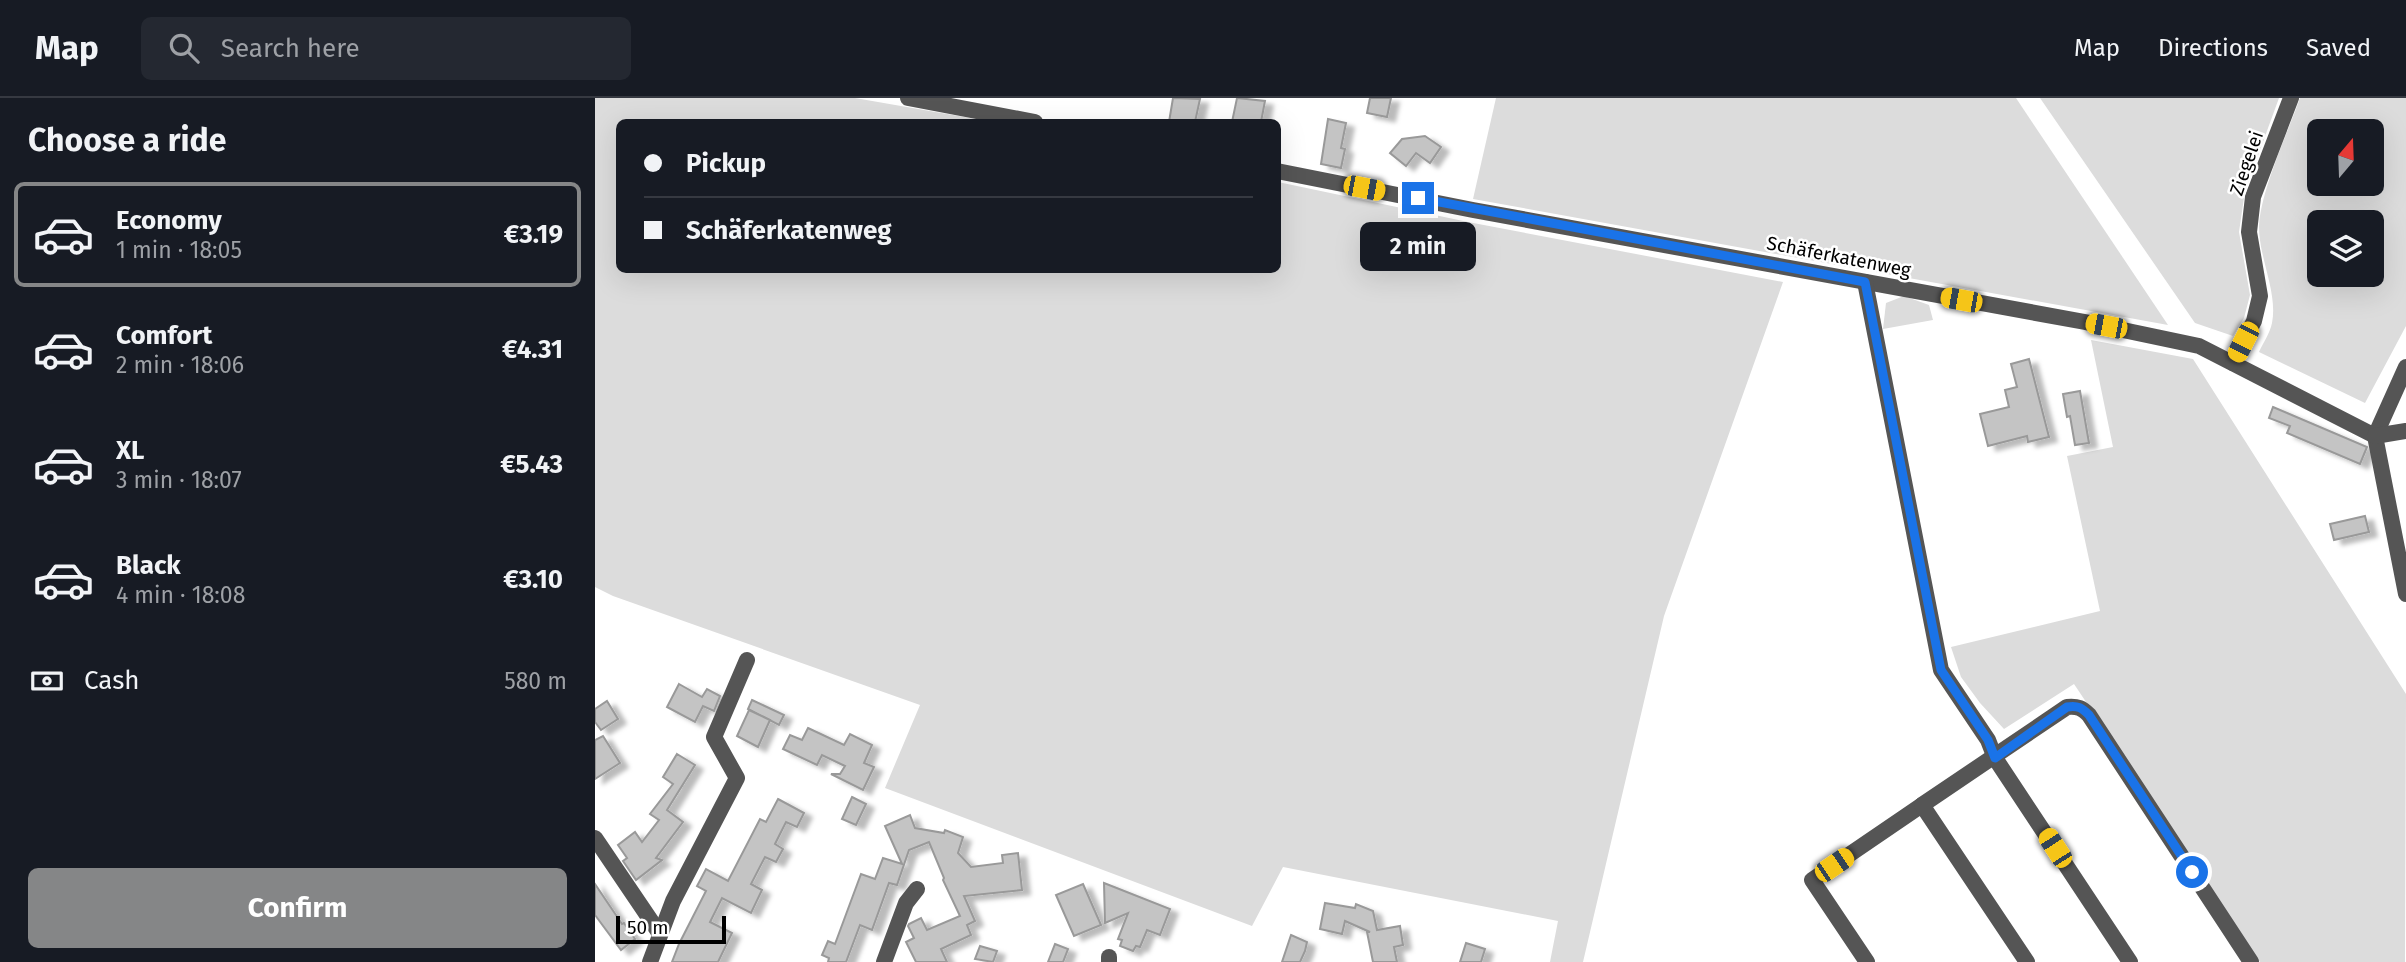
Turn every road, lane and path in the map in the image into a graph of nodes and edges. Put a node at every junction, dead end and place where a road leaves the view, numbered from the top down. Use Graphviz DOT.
graph roads {
  1 [pos="908,98"];
  2 [pos="2291,98"];
  3 [pos="1019,119"];
  4 [pos="1281,172"];
  5 [pos="1865,282"];
  6 [pos="2233,363"];
  7 [pos="2406,367"];
  8 [pos="2406,431"];
  9 [pos="2375,436"];
  10 [pos="2406,594"];
  11 [pos="747,660"];
  12 [pos="1995,758"];
  13 [pos="1922,805"];
  14 [pos="595,838"];
  15 [pos="917,889"];
  16 [pos="660,934"];
  17 [pos="650,962"];
  18 [pos="884,962"];
  19 [pos="1867,962"];
  20 [pos="2027,962"];
  21 [pos="2130,962"];
  22 [pos="2251,962"];
  1 -- 3 [label="street"];
  2 -- 6 [label="street, Ziegelei"];
  4 -- 5 [label="street, Schäferkatenweg"];
  5 -- 6 [label="street, Schäferkatenweg"];
  5 -- 12 [label="street"];
  6 -- 9 [label="street, Schäferkatenweg"];
  7 -- 9 [label="street"];
  8 -- 9 [label="street"];
  9 -- 10 [label="street"];
  11 -- 16 [label="street"];
  12 -- 13 [label="street"];
  12 -- 21 [label="street"];
  12 -- 22 [label="street"];
  13 -- 19 [label="street"];
  13 -- 20 [label="street"];
  14 -- 16 [label="street"];
  15 -- 18 [label="street"];
  16 -- 17 [label="street"];
}
